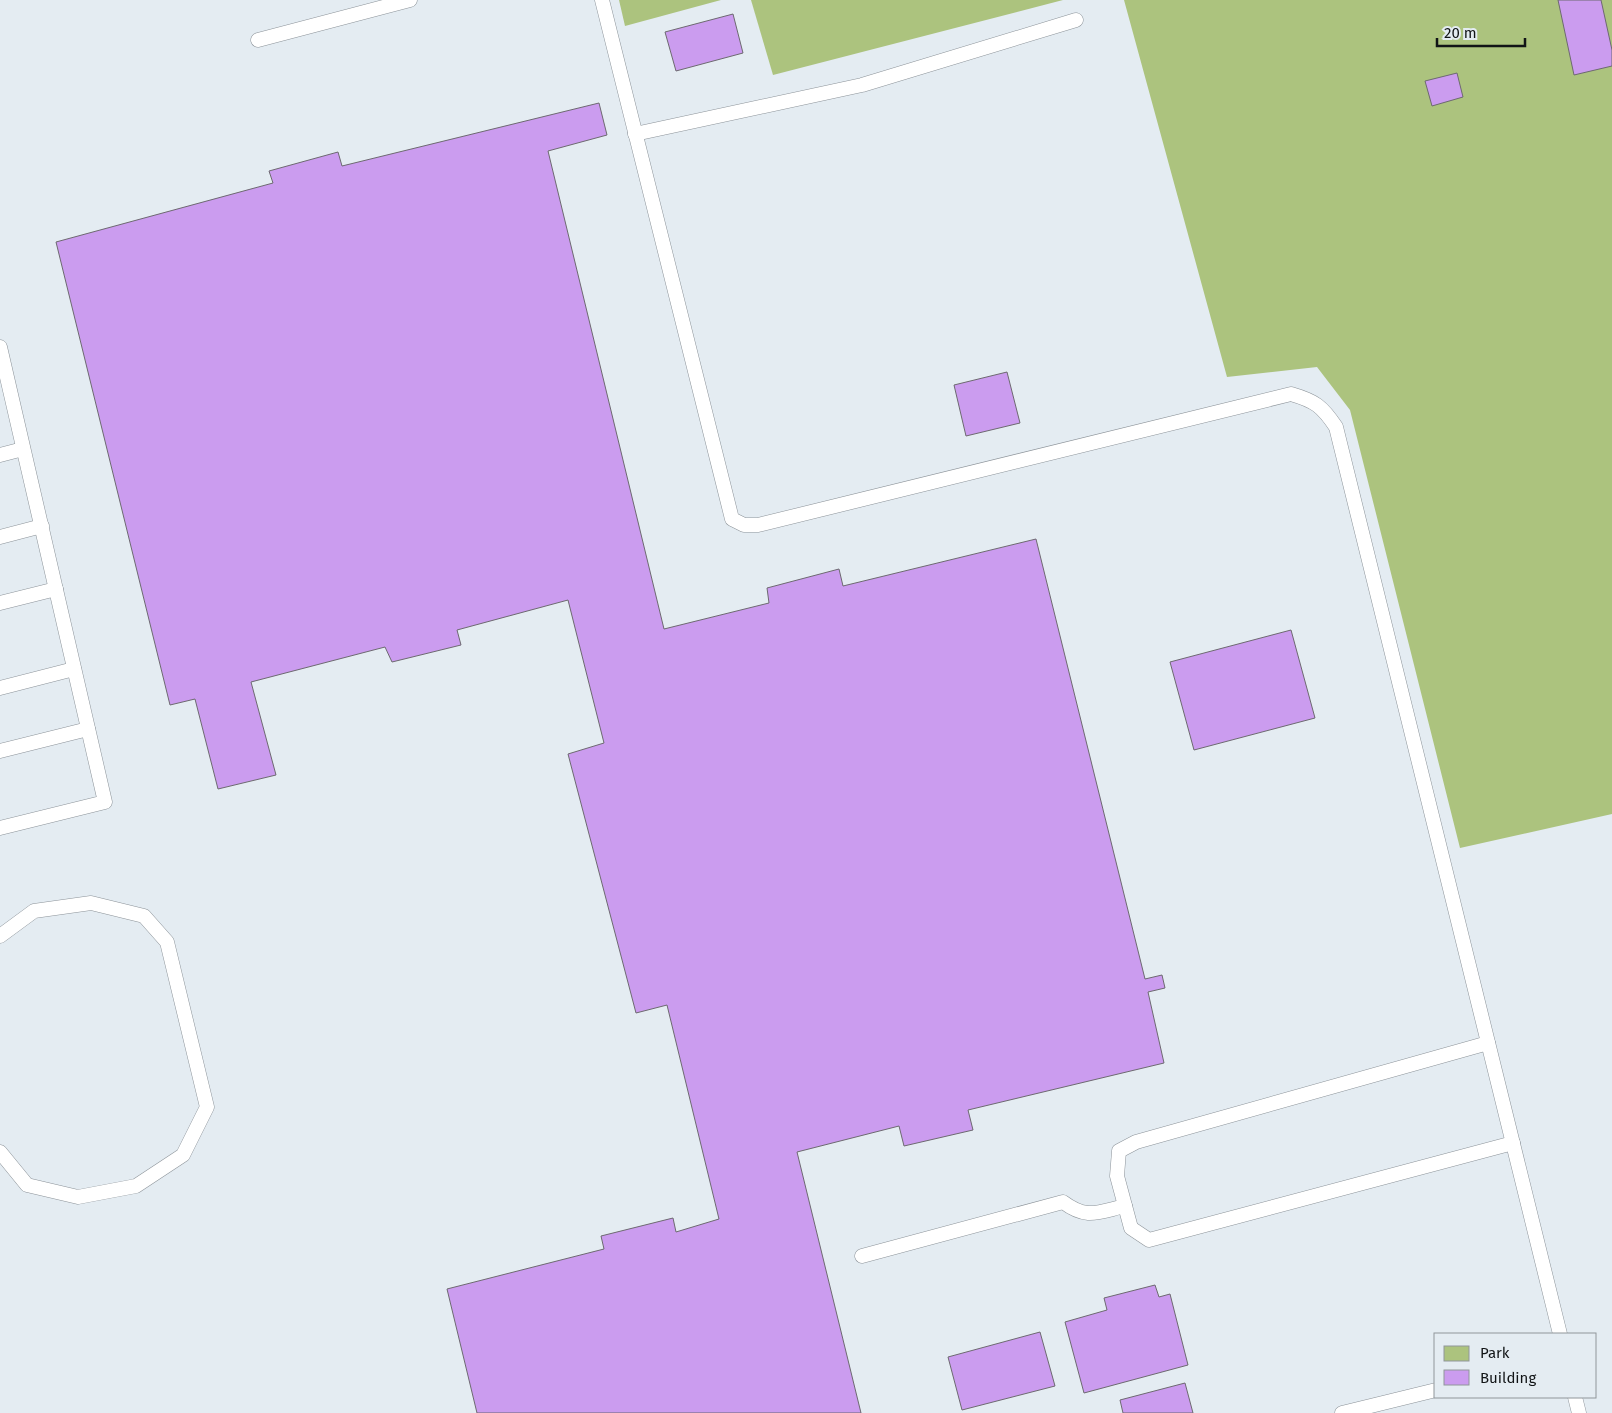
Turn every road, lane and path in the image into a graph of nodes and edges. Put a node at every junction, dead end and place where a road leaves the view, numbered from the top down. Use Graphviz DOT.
graph roads {
  1 [pos="410,0"];
  2 [pos="602,0"];
  3 [pos="1076,20"];
  4 [pos="258,40"];
  5 [pos="636,134"];
  6 [pos="0,347"];
  7 [pos="4,385"];
  8 [pos="23,449"];
  9 [pos="0,454"];
  10 [pos="42,526"];
  11 [pos="0,537"];
  12 [pos="56,589"];
  13 [pos="0,604"];
  14 [pos="74,669"];
  15 [pos="0,688"];
  16 [pos="88,729"];
  17 [pos="0,751"];
  18 [pos="0,828"];
  19 [pos="0,936"];
  20 [pos="1488,1043"];
  21 [pos="1513,1143"];
  22 [pos="0,1152"];
  23 [pos="1125,1206"];
  24 [pos="862,1256"];
  25 [pos="1560,1333"];
  26 [pos="1434,1390"];
  27 [pos="1575,1398"];
  28 [pos="1342,1413"];
  29 [pos="1580,1413"];
  1 -- 4 [label="lane"];
  2 -- 5 [label="lane"];
  3 -- 5 [label="lane"];
  5 -- 20 [label="lane"];
  6 -- 7 [label="lane"];
  7 -- 8 [label="lane"];
  8 -- 9 [label="lane"];
  8 -- 10 [label="lane"];
  10 -- 11 [label="lane"];
  10 -- 12 [label="lane"];
  12 -- 13 [label="lane"];
  12 -- 14 [label="lane"];
  14 -- 15 [label="lane"];
  14 -- 16 [label="lane"];
  16 -- 17 [label="lane"];
  16 -- 18 [label="lane"];
  19 -- 22 [label="lane"];
  20 -- 21 [label="lane"];
  20 -- 23 [label="lane"];
  21 -- 23 [label="lane"];
  21 -- 25 [label="lane"];
  23 -- 24 [label="lane"];
  26 -- 28 [label="lane"];
  27 -- 29 [label="lane"];
}
